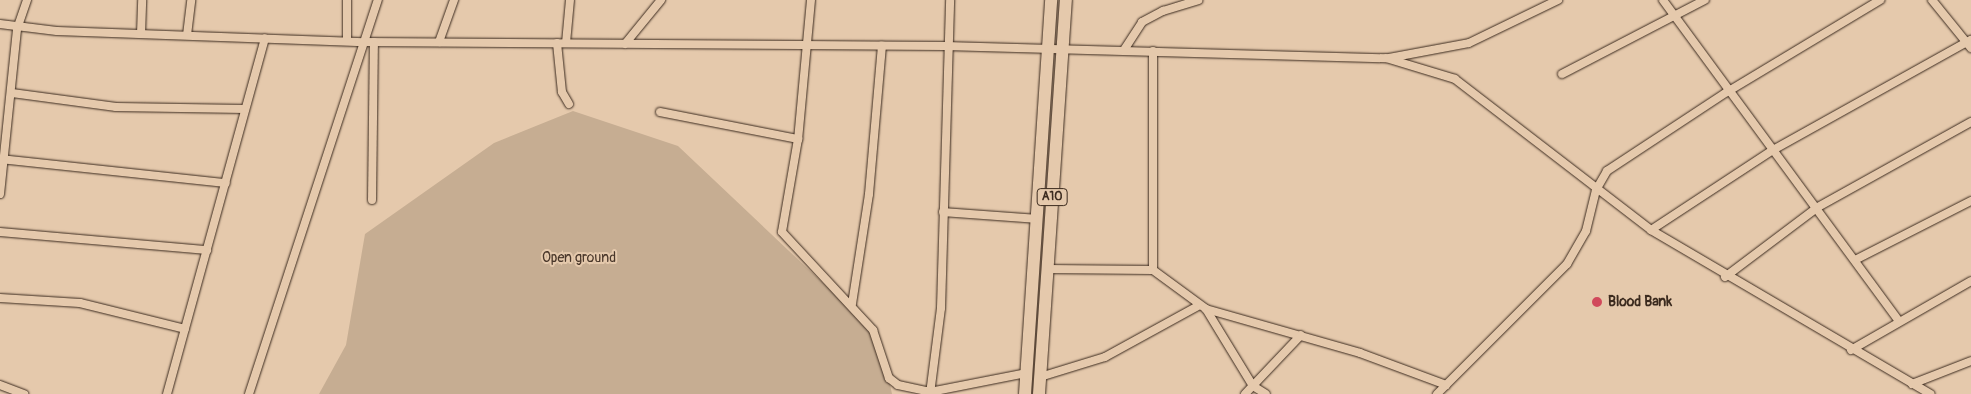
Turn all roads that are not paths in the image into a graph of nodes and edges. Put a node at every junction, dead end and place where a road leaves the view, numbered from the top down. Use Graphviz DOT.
graph roads {
  1 [pos="27,0"];
  2 [pos="142,0"];
  3 [pos="191,0"];
  4 [pos="347,0"];
  5 [pos="378,0"];
  6 [pos="454,0"];
  7 [pos="570,0"];
  8 [pos="661,0"];
  9 [pos="811,0"];
  10 [pos="950,0"];
  11 [pos="1051,0"];
  12 [pos="1066,0"];
  13 [pos="1198,0"];
  14 [pos="1558,0"];
  15 [pos="1663,0"];
  16 [pos="1705,0"];
  17 [pos="1880,0"];
  18 [pos="1932,0"];
  19 [pos="1674,16"];
  20 [pos="0,24"];
  21 [pos="17,29"];
  22 [pos="141,34"];
  23 [pos="187,36"];
  24 [pos="264,38"];
  25 [pos="347,41"];
  26 [pos="364,42"];
  27 [pos="374,42"];
  28 [pos="440,42"];
  29 [pos="557,43"];
  30 [pos="566,43"];
  31 [pos="1970,43"];
  32 [pos="625,44"];
  33 [pos="808,45"];
  34 [pos="882,46"];
  35 [pos="945,46"];
  36 [pos="1048,50"];
  37 [pos="1062,50"];
  38 [pos="1124,50"];
  39 [pos="1153,51"];
  40 [pos="1386,58"];
  41 [pos="1562,74"];
  42 [pos="1727,92"];
  43 [pos="12,93"];
  44 [pos="569,104"];
  45 [pos="245,109"];
  46 [pos="660,112"];
  47 [pos="1971,122"];
  48 [pos="798,139"];
  49 [pos="1773,150"];
  50 [pos="2,158"];
  51 [pos="226,182"];
  52 [pos="1596,190"];
  53 [pos="0,194"];
  54 [pos="372,200"];
  55 [pos="1971,201"];
  56 [pos="1818,207"];
  57 [pos="943,212"];
  58 [pos="1038,219"];
  59 [pos="1651,230"];
  60 [pos="0,232"];
  61 [pos="207,250"];
  62 [pos="1855,260"];
  63 [pos="1047,269"];
  64 [pos="1153,270"];
  65 [pos="1725,277"];
  66 [pos="1971,281"];
  67 [pos="0,298"];
  68 [pos="852,304"];
  69 [pos="1202,307"];
  70 [pos="1898,320"];
  71 [pos="185,328"];
  72 [pos="1301,335"];
  73 [pos="1851,350"];
  74 [pos="1971,361"];
  75 [pos="1027,373"];
  76 [pos="1040,377"];
  77 [pos="1912,384"];
  78 [pos="0,385"];
  79 [pos="1446,385"];
  80 [pos="1253,386"];
  81 [pos="930,393"];
  82 [pos="24,394"];
  83 [pos="167,394"];
  84 [pos="249,394"];
  85 [pos="1025,394"];
  86 [pos="1039,394"];
  87 [pos="1245,394"];
  88 [pos="1266,394"];
  89 [pos="1437,394"];
  90 [pos="1930,394"];
  1 -- 21 [label="street"];
  2 -- 22 [label="street"];
  3 -- 23 [label="street"];
  4 -- 25 [label="street"];
  5 -- 26 [label="street"];
  6 -- 28 [label="street"];
  7 -- 30 [label="street"];
  8 -- 32 [label="street"];
  9 -- 33 [label="street"];
  10 -- 35 [label="street"];
  11 -- 36 [label="highway, A10"];
  12 -- 37 [label="highway, A10"];
  13 -- 38 [label="street"];
  14 -- 40 [label="street"];
  15 -- 19 [label="street"];
  16 -- 19 [label="street"];
  17 -- 42 [label="street"];
  18 -- 31 [label="street"];
  19 -- 41 [label="street"];
  19 -- 42 [label="street"];
  20 -- 21 [label="street"];
  21 -- 22 [label="street"];
  21 -- 43 [label="street"];
  22 -- 23 [label="street"];
  23 -- 24 [label="street"];
  24 -- 25 [label="street"];
  24 -- 45 [label="street"];
  25 -- 26 [label="street"];
  26 -- 27 [label="street"];
  26 -- 84 [label="street"];
  27 -- 28 [label="street"];
  27 -- 54 [label="street"];
  28 -- 29 [label="street"];
  29 -- 30 [label="street"];
  29 -- 44 [label="street"];
  30 -- 32 [label="street"];
  31 -- 49 [label="street"];
  32 -- 33 [label="street"];
  33 -- 34 [label="street"];
  33 -- 48 [label="street"];
  34 -- 35 [label="street"];
  34 -- 68 [label="street"];
  35 -- 36 [label="street"];
  35 -- 57 [label="street"];
  36 -- 37 [label="street"];
  36 -- 58 [label="highway, A10"];
  37 -- 38 [label="street"];
  37 -- 63 [label="highway, A10"];
  38 -- 39 [label="street"];
  39 -- 40 [label="street"];
  39 -- 64 [label="street"];
  40 -- 52 [label="street"];
  42 -- 49 [label="street"];
  42 -- 52 [label="street"];
  43 -- 45 [label="street"];
  43 -- 50 [label="street"];
  45 -- 51 [label="street"];
  46 -- 48 [label="street"];
  47 -- 56 [label="street"];
  48 -- 68 [label="street"];
  49 -- 56 [label="street"];
  49 -- 59 [label="street"];
  50 -- 51 [label="street"];
  50 -- 53 [label="street"];
  51 -- 61 [label="street"];
  52 -- 59 [label="street"];
  52 -- 79 [label="street"];
  55 -- 62 [label="street"];
  56 -- 62 [label="street"];
  56 -- 65 [label="street"];
  57 -- 58 [label="street"];
  57 -- 81 [label="street"];
  58 -- 75 [label="highway, A10"];
  59 -- 65 [label="street"];
  60 -- 61 [label="street"];
  61 -- 71 [label="street"];
  62 -- 70 [label="street"];
  63 -- 64 [label="street"];
  63 -- 76 [label="highway, A10"];
  64 -- 69 [label="street"];
  65 -- 73 [label="street"];
  66 -- 70 [label="street"];
  67 -- 71 [label="street"];
  68 -- 81 [label="street"];
  69 -- 72 [label="street"];
  69 -- 76 [label="street"];
  69 -- 80 [label="street"];
  70 -- 73 [label="street"];
  71 -- 83 [label="street"];
  72 -- 79 [label="street"];
  72 -- 80 [label="street"];
  73 -- 77 [label="street"];
  74 -- 77 [label="street"];
  75 -- 81 [label="street"];
  75 -- 85 [label="highway, A10"];
  76 -- 86 [label="highway, A10"];
  77 -- 90 [label="street"];
  78 -- 82 [label="street"];
  79 -- 89 [label="street"];
  80 -- 87 [label="street"];
  80 -- 88 [label="street"];
}
